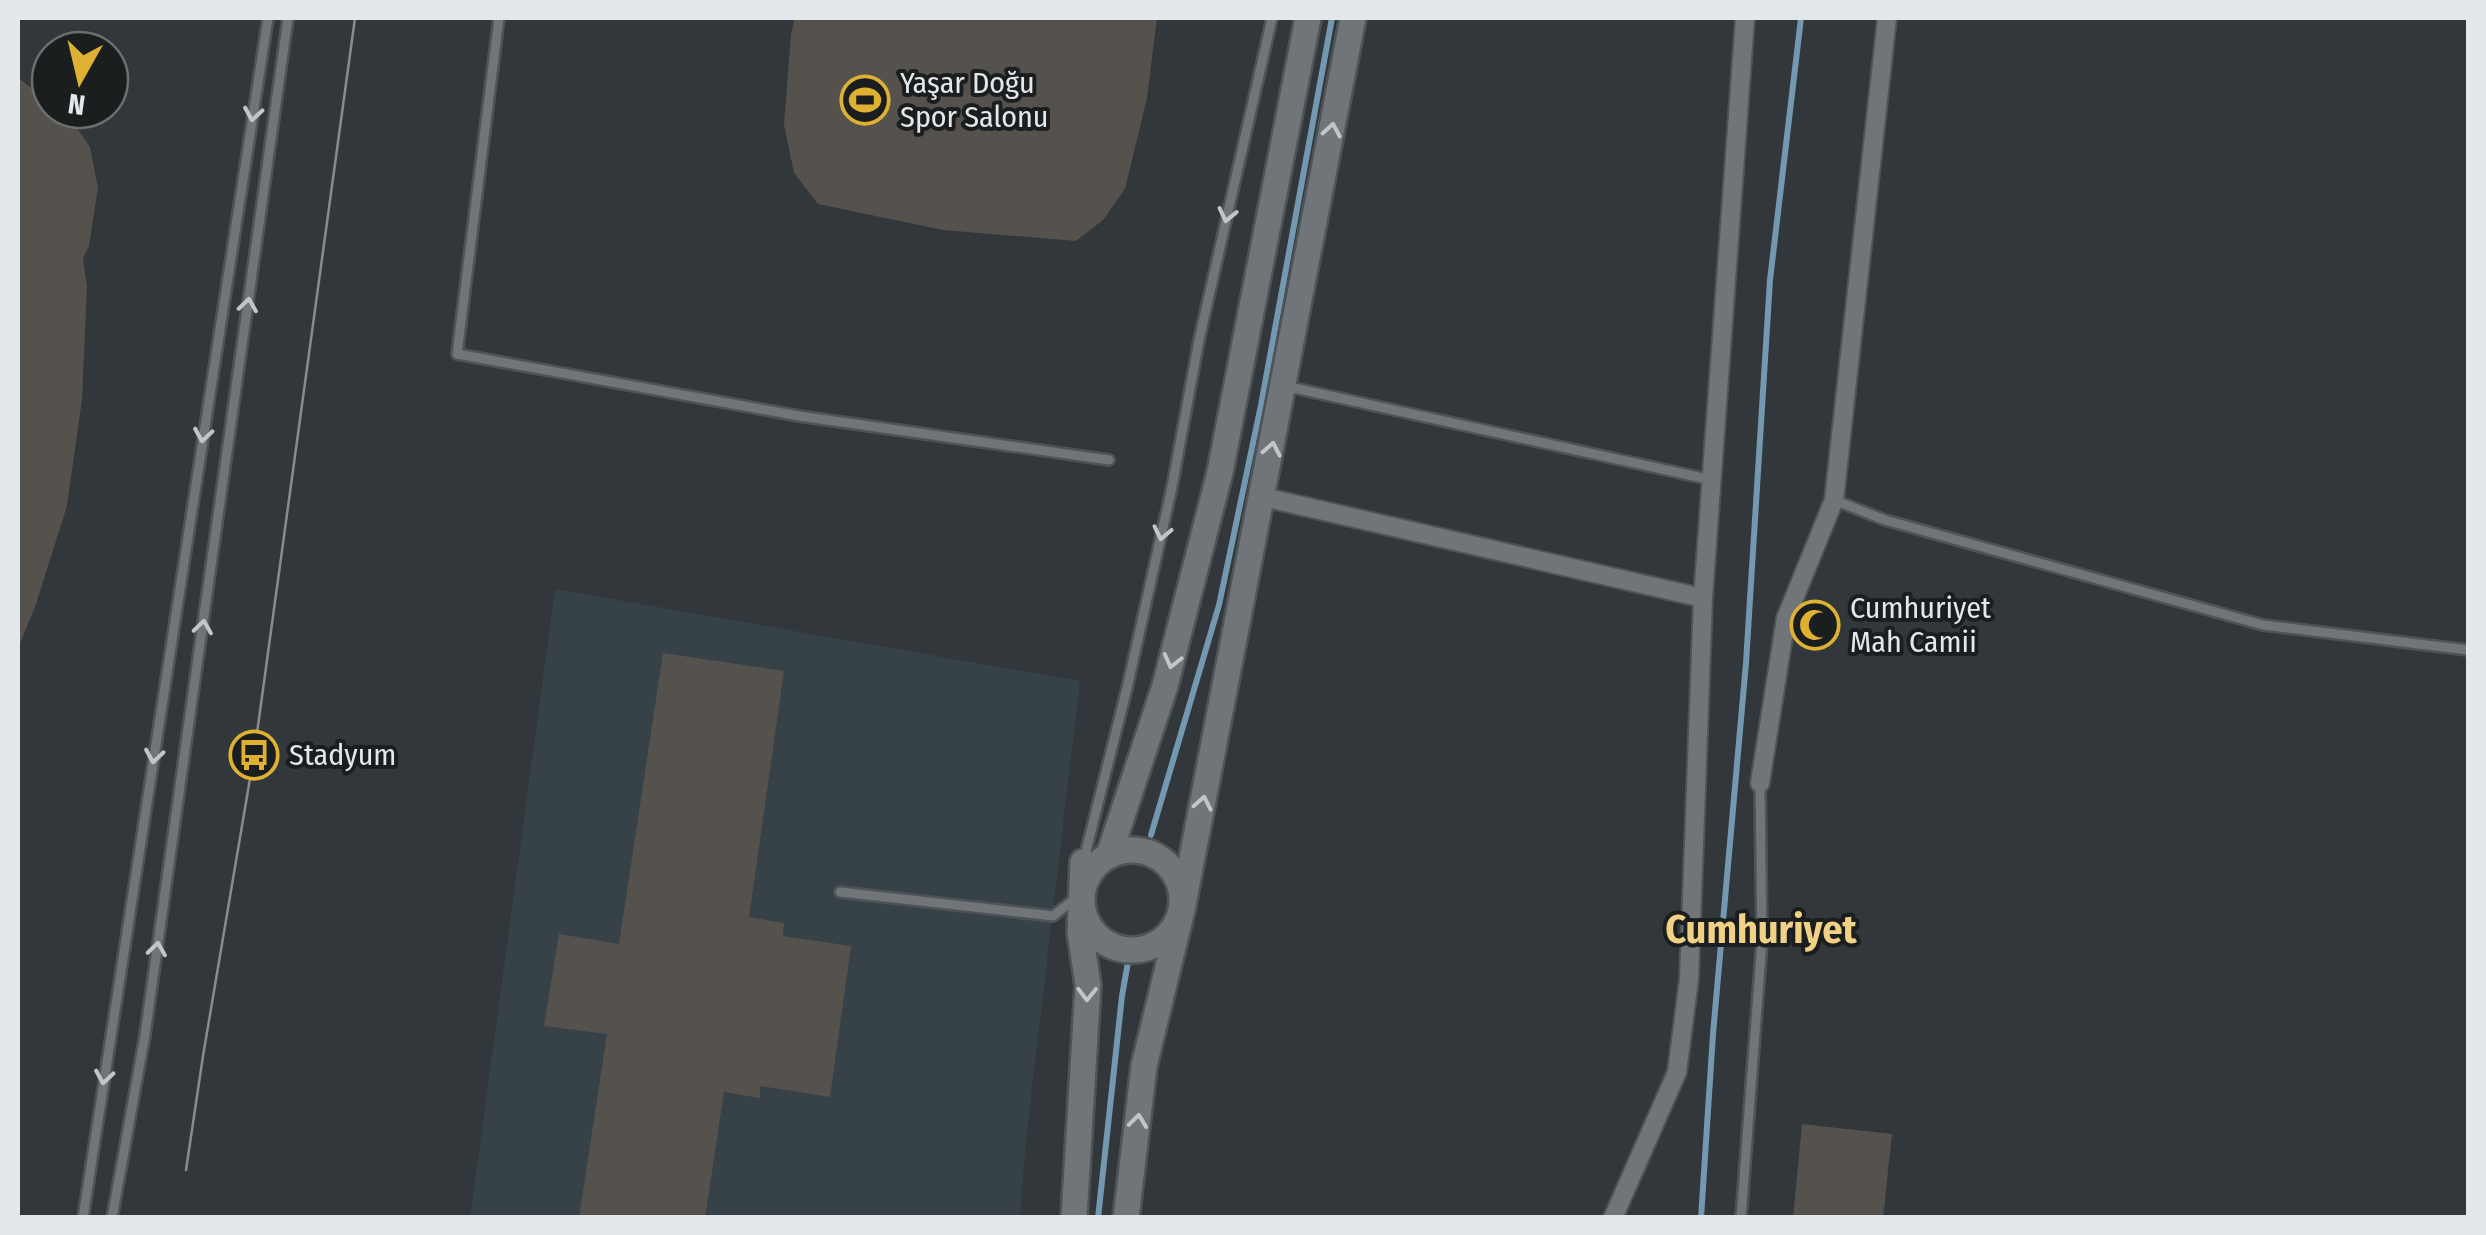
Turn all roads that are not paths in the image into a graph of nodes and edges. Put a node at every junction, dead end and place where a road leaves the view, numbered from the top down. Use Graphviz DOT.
graph roads {
  1 [pos="268,18"];
  2 [pos="288,18"];
  3 [pos="499,18"];
  4 [pos="1272,18"];
  5 [pos="1308,18"];
  6 [pos="1353,18"];
  7 [pos="1745,18"];
  8 [pos="1887,18"];
  9 [pos="1284,386"];
  10 [pos="1110,460"];
  11 [pos="1712,480"];
  12 [pos="1263,498"];
  13 [pos="1834,500"];
  14 [pos="1704,598"];
  15 [pos="2468,650"];
  16 [pos="1760,783"];
  17 [pos="1109,855"];
  18 [pos="1083,862"];
  19 [pos="840,892"];
  20 [pos="1082,894"];
  21 [pos="1182,910"];
  22 [pos="83,1218"];
  23 [pos="112,1218"];
  24 [pos="1074,1218"];
  25 [pos="1126,1218"];
  26 [pos="1612,1218"];
  27 [pos="1741,1218"];
  1 -- 22 [label="lane, one-way"];
  23 -- 2 [label="lane, one-way"];
  3 -- 10 [label="lane"];
  4 -- 18 [label="lane, one-way"];
  5 -- 17 [label="street, one-way"];
  9 -- 6 [label="street, one-way"];
  7 -- 11 [label="street"];
  8 -- 13 [label="street"];
  9 -- 11 [label="lane"];
  12 -- 9 [label="street, one-way"];
  11 -- 14 [label="street"];
  12 -- 14 [label="street"];
  21 -- 12 [label="street, one-way"];
  13 -- 15 [label="lane"];
  13 -- 16 [label="street"];
  14 -- 26 [label="street"];
  16 -- 27 [label="lane"];
  17 -- 20 [label="street"];
  17 -- 21 [label="street"];
  18 -- 20 [label="street"];
  19 -- 20 [label="lane"];
  20 -- 21 [label="street"];
  20 -- 24 [label="street, one-way"];
  25 -- 21 [label="street, one-way"];
}
